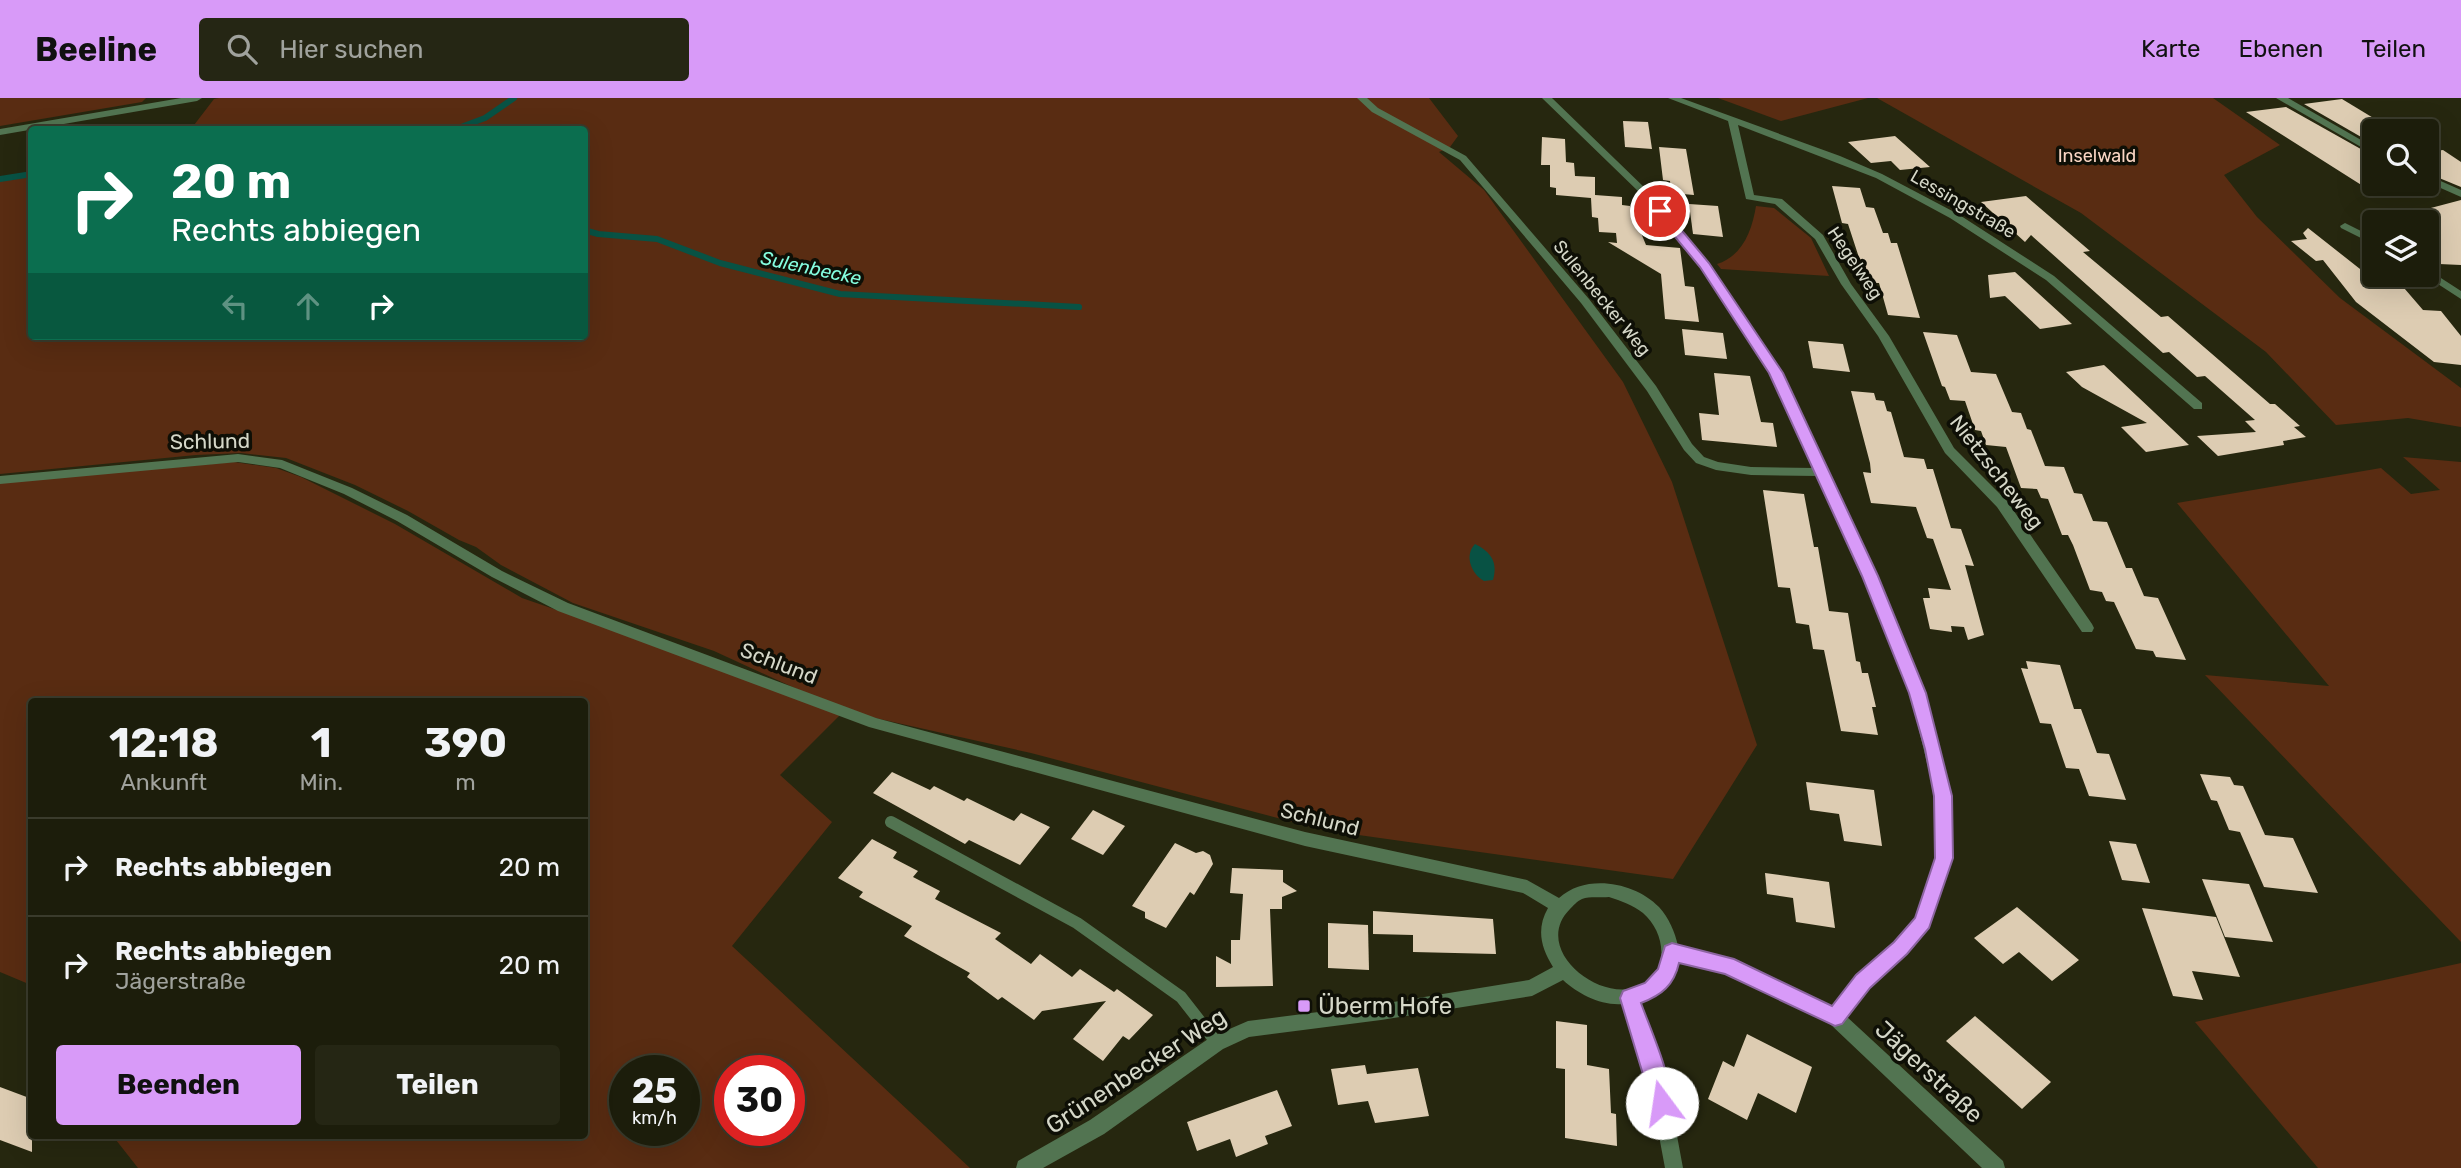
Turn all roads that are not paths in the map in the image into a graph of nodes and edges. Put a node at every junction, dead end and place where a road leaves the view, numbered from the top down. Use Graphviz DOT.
graph roads {
  1 [pos="197,98"];
  2 [pos="1362,98"];
  3 [pos="1547,98"];
  4 [pos="1673,98"];
  5 [pos="2281,98"];
  6 [pos="1732,120"];
  7 [pos="35,126"];
  8 [pos="28,127"];
  9 [pos="0,132"];
  10 [pos="2362,145"];
  11 [pos="2439,184"];
  12 [pos="2461,194"];
  13 [pos="2345,226"];
  14 [pos="2362,235"];
  15 [pos="2439,280"];
  16 [pos="2461,296"];
  17 [pos="1883,336"];
  18 [pos="2198,406"];
  19 [pos="1824,472"];
  20 [pos="0,480"];
  21 [pos="2087,628"];
  22 [pos="891,822"];
  23 [pos="1559,906"];
  24 [pos="1672,952"];
  25 [pos="1562,971"];
  26 [pos="1630,998"];
  27 [pos="1835,1017"];
  28 [pos="1217,1043"];
  29 [pos="1025,1168"];
  30 [pos="1674,1168"];
  31 [pos="1996,1168"];
  1 -- 7 [label="street"];
  2 -- 19 [label="street, Sulenbecker Weg"];
  3 -- 19 [label="street"];
  4 -- 6 [label="street, Lessingstraße"];
  5 -- 10 [label="street"];
  6 -- 17 [label="street, Hegelweg"];
  6 -- 18 [label="street, Lessingstraße"];
  8 -- 9 [label="street"];
  11 -- 12 [label="street"];
  13 -- 14 [label="street"];
  15 -- 16 [label="street"];
  17 -- 21 [label="street, Nietzscheweg"];
  19 -- 27 [label="street"];
  20 -- 23 [label="street, Schlund"];
  22 -- 28 [label="lane"];
  23 -- 24 [label="street"];
  23 -- 25 [label="street"];
  24 -- 26 [label="street"];
  24 -- 27 [label="street, Jägerstraße"];
  25 -- 26 [label="street"];
  25 -- 28 [label="street, Grünenbecker Weg"];
  26 -- 30 [label="street"];
  27 -- 31 [label="street, Jägerstraße"];
  28 -- 29 [label="street, Grünenbecker Weg"];
}
